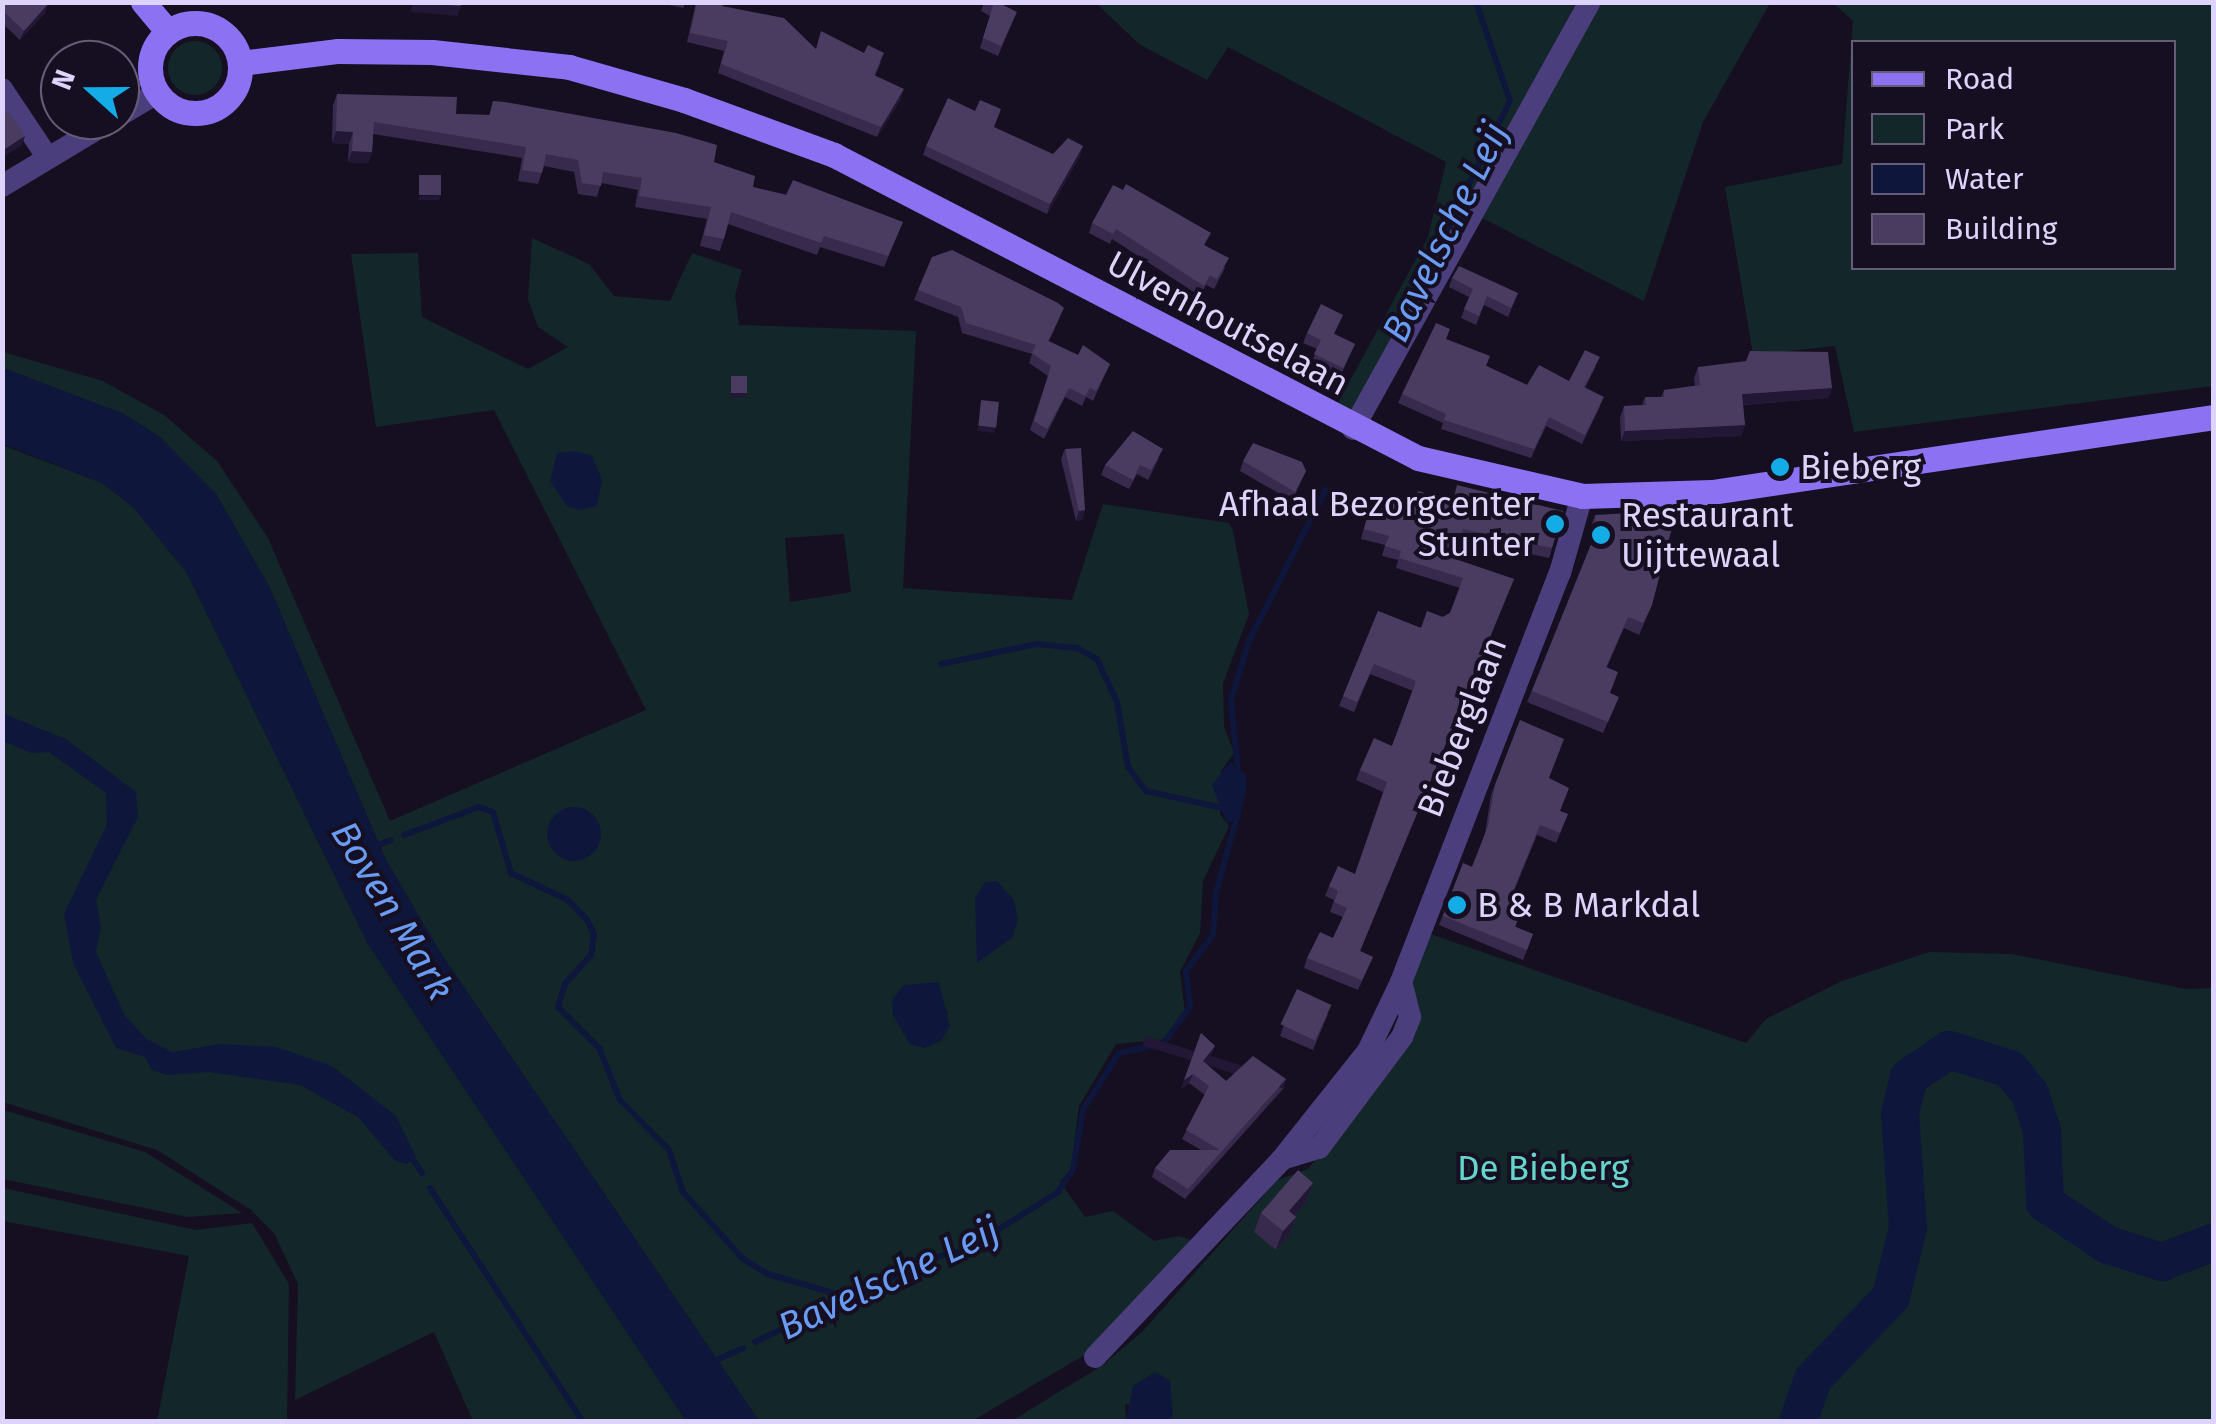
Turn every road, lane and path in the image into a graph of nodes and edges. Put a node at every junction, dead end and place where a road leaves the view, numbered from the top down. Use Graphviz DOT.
graph roads {
  1 [pos="142,2"];
  2 [pos="1590,2"];
  3 [pos="168,32"];
  4 [pos="240,63"];
  5 [pos="2,89"];
  6 [pos="157,93"];
  7 [pos="140,103"];
  8 [pos="78,140"];
  9 [pos="48,158"];
  10 [pos="2,186"];
  11 [pos="2214,416"];
  12 [pos="1352,429"];
  13 [pos="1582,496"];
  14 [pos="1095,1357"];
  1 -- 3 [label="main road"];
  2 -- 12 [label="street"];
  3 -- 4 [label="main road"];
  3 -- 6 [label="main road"];
  4 -- 6 [label="main road"];
  4 -- 12 [label="main road, Ulvenhoutselaan"];
  5 -- 9 [label="street"];
  6 -- 7 [label="street"];
  8 -- 9 [label="street"];
  9 -- 10 [label="street"];
  11 -- 13 [label="main road, Ulvenhoutselaan"];
  12 -- 13 [label="main road, Ulvenhoutselaan"];
  13 -- 14 [label="street, Bieberglaan"];
}
